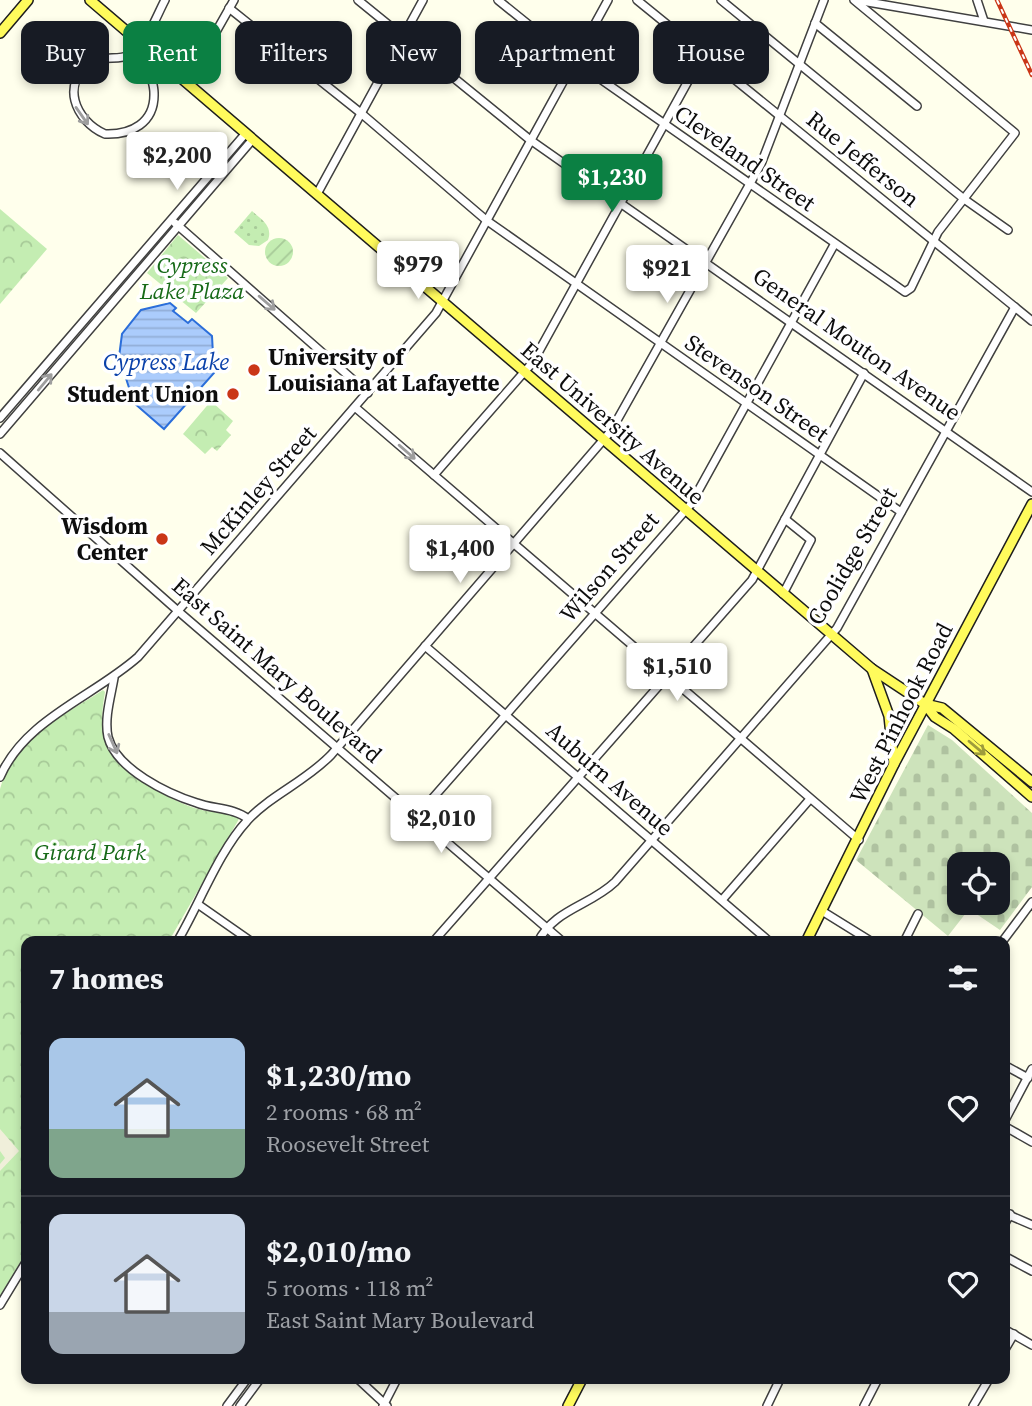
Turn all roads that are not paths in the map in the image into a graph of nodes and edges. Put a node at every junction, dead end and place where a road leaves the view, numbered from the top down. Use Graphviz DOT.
graph roads {
  1 [pos="28,0"];
  2 [pos="90,0"];
  3 [pos="165,0"];
  4 [pos="234,0"];
  5 [pos="358,0"];
  6 [pos="423,0"];
  7 [pos="498,0"];
  8 [pos="608,0"];
  9 [pos="637,0"];
  10 [pos="721,0"];
  11 [pos="824,0"];
  12 [pos="854,0"];
  13 [pos="977,0"];
  14 [pos="646,3"];
  15 [pos="229,8"];
  16 [pos="154,21"];
  17 [pos="384,21"];
  18 [pos="412,21"];
  19 [pos="524,21"];
  20 [pos="596,21"];
  21 [pos="666,21"];
  22 [pos="984,21"];
  23 [pos="221,22"];
  24 [pos="815,23"];
  25 [pos="123,28"];
  26 [pos="1032,30"];
  27 [pos="0,33"];
  28 [pos="123,55"];
  29 [pos="800,64"];
  30 [pos="152,84"];
  31 [pos="188,84"];
  32 [pos="378,84"];
  33 [pos="461,84"];
  34 [pos="560,84"];
  35 [pos="607,84"];
  36 [pos="686,84"];
  37 [pos="741,84"];
  38 [pos="917,106"];
  39 [pos="362,114"];
  40 [pos="781,116"];
  41 [pos="664,124"];
  42 [pos="249,136"];
  43 [pos="529,139"];
  44 [pos="215,170"];
  45 [pos="222,176"];
  46 [pos="750,185"];
  47 [pos="317,194"];
  48 [pos="964,199"];
  49 [pos="620,202"];
  50 [pos="171,220"];
  51 [pos="486,220"];
  52 [pos="178,226"];
  53 [pos="1008,230"];
  54 [pos="934,242"];
  55 [pos="834,244"];
  56 [pos="706,262"];
  57 [pos="576,284"];
  58 [pos="442,302"];
  59 [pos="1015,307"];
  60 [pos="1032,321"];
  61 [pos="792,322"];
  62 [pos="85,327"];
  63 [pos="662,344"];
  64 [pos="525,373"];
  65 [pos="864,373"];
  66 [pos="368,393"];
  67 [pos="15,401"];
  68 [pos="746,404"];
  69 [pos="23,408"];
  70 [pos="356,408"];
  71 [pos="0,418"];
  72 [pos="947,431"];
  73 [pos="0,434"];
  74 [pos="604,440"];
  75 [pos="0,453"];
  76 [pos="820,455"];
  77 [pos="434,475"];
  78 [pos="1032,492"];
  79 [pos="1032,504"];
  80 [pos="685,510"];
  81 [pos="901,512"];
  82 [pos="785,519"];
  83 [pos="514,545"];
  84 [pos="757,572"];
  85 [pos="783,594"];
  86 [pos="178,611"];
  87 [pos="594,614"];
  88 [pos="831,635"];
  89 [pos="425,646"];
  90 [pos="872,669"];
  91 [pos="667,676"];
  92 [pos="114,678"];
  93 [pos="925,704"];
  94 [pos="506,716"];
  95 [pos="741,738"];
  96 [pos="337,748"];
  97 [pos="894,764"];
  98 [pos="0,777"];
  99 [pos="578,778"];
  100 [pos="1032,782"];
  101 [pos="1032,797"];
  102 [pos="810,799"];
  103 [pos="417,816"];
  104 [pos="248,819"];
  105 [pos="651,840"];
  106 [pos="859,841"];
  107 [pos="489,878"];
  108 [pos="722,900"];
  109 [pos="1032,902"];
  110 [pos="199,905"];
  111 [pos="822,911"];
  112 [pos="918,914"];
  113 [pos="546,927"];
  114 [pos="181,936"];
  115 [pos="243,936"];
  116 [pos="438,936"];
  117 [pos="541,936"];
  118 [pos="556,936"];
  119 [pos="762,936"];
  120 [pos="809,936"];
  121 [pos="862,936"];
  122 [pos="908,936"];
  123 [pos="1006,936"];
  124 [pos="1010,1068"];
  125 [pos="1032,1069"];
  126 [pos="1028,1078"];
  127 [pos="1010,1112"];
  128 [pos="1010,1128"];
  129 [pos="1032,1142"];
  130 [pos="1010,1215"];
  131 [pos="1032,1225"];
  132 [pos="1010,1259"];
  133 [pos="21,1270"];
  134 [pos="1032,1271"];
  135 [pos="0,1305"];
  136 [pos="1010,1332"];
  137 [pos="1014,1334"];
  138 [pos="1010,1341"];
  139 [pos="1032,1345"];
  140 [pos="243,1384"];
  141 [pos="256,1384"];
  142 [pos="363,1384"];
  143 [pos="394,1384"];
  144 [pos="577,1384"];
  145 [pos="778,1384"];
  146 [pos="875,1384"];
  147 [pos="986,1384"];
  148 [pos="384,1405"];
  149 [pos="227,1406"];
  150 [pos="240,1406"];
  151 [pos="568,1406"];
  152 [pos="767,1406"];
  153 [pos="864,1406"];
  154 [pos="973,1406"];
  1 -- 27 [label="main road"];
  2 -- 25 [label="main road, East University Avenue"];
  3 -- 16 [label="street"];
  4 -- 15 [label="street"];
  5 -- 17 [label="street, General Mouton Avenue"];
  6 -- 18 [label="street"];
  7 -- 19 [label="street, Cleveland Street"];
  8 -- 20 [label="street, McKinley Street"];
  9 -- 14 [label="street, Rue Jefferson"];
  10 -- 29 [label="street"];
  11 -- 24 [label="street"];
  12 -- 22 [label="street"];
  12 -- 48 [label="street"];
  13 -- 22 [label="street"];
  14 -- 21 [label="street, Rue Jefferson"];
  15 -- 23 [label="street"];
  15 -- 39 [label="street, Stevenson Street"];
  22 -- 26 [label="street"];
  24 -- 29 [label="street"];
  24 -- 38 [label="street"];
  28 -- 30 [label="street, one-way"];
  29 -- 40 [label="street"];
  29 -- 48 [label="street"];
  31 -- 42 [label="main road, East University Avenue"];
  32 -- 39 [label="street"];
  33 -- 43 [label="street, General Mouton Avenue"];
  34 -- 43 [label="street, McKinley Street"];
  35 -- 41 [label="street, Cleveland Street"];
  36 -- 41 [label="street"];
  37 -- 40 [label="street, Rue Jefferson"];
  39 -- 47 [label="street"];
  39 -- 51 [label="street, Stevenson Street"];
  40 -- 46 [label="street"];
  40 -- 54 [label="street, Rue Jefferson"];
  41 -- 46 [label="street, Cleveland Street"];
  41 -- 49 [label="street"];
  42 -- 44 [label="street"];
  42 -- 45 [label="street"];
  42 -- 47 [label="main road, East University Avenue"];
  43 -- 49 [label="street, General Mouton Avenue"];
  43 -- 51 [label="street, McKinley Street"];
  44 -- 45 [label="street"];
  44 -- 50 [label="street"];
  45 -- 52 [label="street"];
  46 -- 55 [label="street, Cleveland Street"];
  46 -- 56 [label="street"];
  47 -- 58 [label="main road, East University Avenue"];
  48 -- 53 [label="street"];
  48 -- 54 [label="street"];
  49 -- 56 [label="street, General Mouton Avenue"];
  49 -- 57 [label="street"];
  50 -- 52 [label="street"];
  50 -- 62 [label="street"];
  51 -- 57 [label="street, Stevenson Street"];
  51 -- 58 [label="street, McKinley Street"];
  52 -- 62 [label="street"];
  52 -- 66 [label="street, one-way"];
  54 -- 55 [label="street, Cleveland Street"];
  54 -- 59 [label="street, Rue Jefferson"];
  55 -- 61 [label="street, Wilson Street"];
  56 -- 61 [label="street, General Mouton Avenue"];
  56 -- 63 [label="street"];
  57 -- 63 [label="street, Stevenson Street"];
  57 -- 64 [label="street"];
  58 -- 64 [label="main road, East University Avenue"];
  58 -- 66 [label="street, McKinley Street"];
  59 -- 60 [label="street, Rue Jefferson"];
  59 -- 72 [label="street, Coolidge Street"];
  61 -- 65 [label="street, General Mouton Avenue"];
  61 -- 68 [label="street, Wilson Street"];
  62 -- 67 [label="street"];
  69 -- 62 [label="street, one-way"];
  63 -- 68 [label="street, Stevenson Street"];
  63 -- 74 [label="street"];
  64 -- 74 [label="main road, East University Avenue"];
  64 -- 77 [label="street"];
  65 -- 72 [label="street, General Mouton Avenue"];
  65 -- 76 [label="street"];
  66 -- 70 [label="street, McKinley Street"];
  67 -- 69 [label="street"];
  67 -- 71 [label="street"];
  68 -- 76 [label="street, Stevenson Street"];
  68 -- 80 [label="street, Wilson Street"];
  69 -- 73 [label="street"];
  70 -- 77 [label="street, one-way"];
  70 -- 86 [label="street, McKinley Street"];
  72 -- 78 [label="street, General Mouton Avenue"];
  72 -- 81 [label="street, Coolidge Street"];
  74 -- 80 [label="main road, East University Avenue"];
  74 -- 83 [label="street"];
  75 -- 86 [label="street, East Saint Mary Boulevard"];
  76 -- 81 [label="street, Stevenson Street"];
  76 -- 82 [label="street"];
  77 -- 83 [label="street"];
  79 -- 93 [label="main road, West Pinhook Road"];
  80 -- 84 [label="main road, East University Avenue"];
  80 -- 87 [label="street, Wilson Street"];
  81 -- 88 [label="street, Coolidge Street"];
  82 -- 84 [label="street"];
  82 -- 85 [label="street"];
  83 -- 87 [label="street"];
  83 -- 89 [label="street"];
  84 -- 85 [label="main road, East University Avenue"];
  84 -- 91 [label="street"];
  85 -- 88 [label="main road, East University Avenue"];
  86 -- 92 [label="street, McKinley Street"];
  86 -- 96 [label="street, East Saint Mary Boulevard"];
  87 -- 91 [label="street"];
  87 -- 94 [label="street, Wilson Street"];
  88 -- 90 [label="main road, East University Avenue"];
  88 -- 95 [label="street, Coolidge Street"];
  89 -- 94 [label="street, Auburn Avenue"];
  89 -- 96 [label="street"];
  90 -- 93 [label="main road, East University Avenue"];
  90 -- 97 [label="main road"];
  91 -- 95 [label="street"];
  91 -- 99 [label="street"];
  92 -- 98 [label="street, McKinley Street"];
  92 -- 104 [label="street, one-way"];
  93 -- 97 [label="main road, West Pinhook Road"];
  93 -- 100 [label="main road, East University Avenue"];
  93 -- 101 [label="main road, East University Avenue, one-way"];
  94 -- 99 [label="street, Auburn Avenue"];
  94 -- 103 [label="street, Wilson Street"];
  95 -- 102 [label="street"];
  95 -- 105 [label="street, Coolidge Street"];
  96 -- 103 [label="street, East Saint Mary Boulevard"];
  96 -- 104 [label="street"];
  97 -- 106 [label="main road, West Pinhook Road"];
  99 -- 105 [label="street, Auburn Avenue"];
  99 -- 107 [label="street"];
  102 -- 106 [label="street"];
  102 -- 108 [label="street"];
  103 -- 107 [label="street, East Saint Mary Boulevard"];
  104 -- 110 [label="street"];
  105 -- 108 [label="street, Auburn Avenue"];
  105 -- 113 [label="street, Coolidge Street"];
  106 -- 111 [label="main road, West Pinhook Road"];
  107 -- 113 [label="street, East Saint Mary Boulevard"];
  107 -- 116 [label="street"];
  108 -- 119 [label="street, Auburn Avenue"];
  109 -- 123 [label="street"];
  110 -- 114 [label="street"];
  110 -- 115 [label="street"];
  111 -- 120 [label="main road, West Pinhook Road"];
  111 -- 121 [label="street"];
  112 -- 122 [label="street"];
  113 -- 117 [label="street, Coolidge Street"];
  113 -- 118 [label="street, East Saint Mary Boulevard"];
  124 -- 126 [label="street"];
  125 -- 126 [label="street"];
  126 -- 127 [label="street"];
  128 -- 129 [label="street"];
  130 -- 131 [label="street"];
  132 -- 134 [label="street"];
  133 -- 135 [label="street"];
  136 -- 137 [label="street"];
  137 -- 138 [label="street"];
  137 -- 139 [label="street"];
  140 -- 149 [label="street"];
  141 -- 150 [label="street"];
  142 -- 148 [label="street"];
  143 -- 148 [label="street"];
  144 -- 151 [label="main road"];
  145 -- 152 [label="street"];
  146 -- 153 [label="street"];
  147 -- 154 [label="street"];
}
